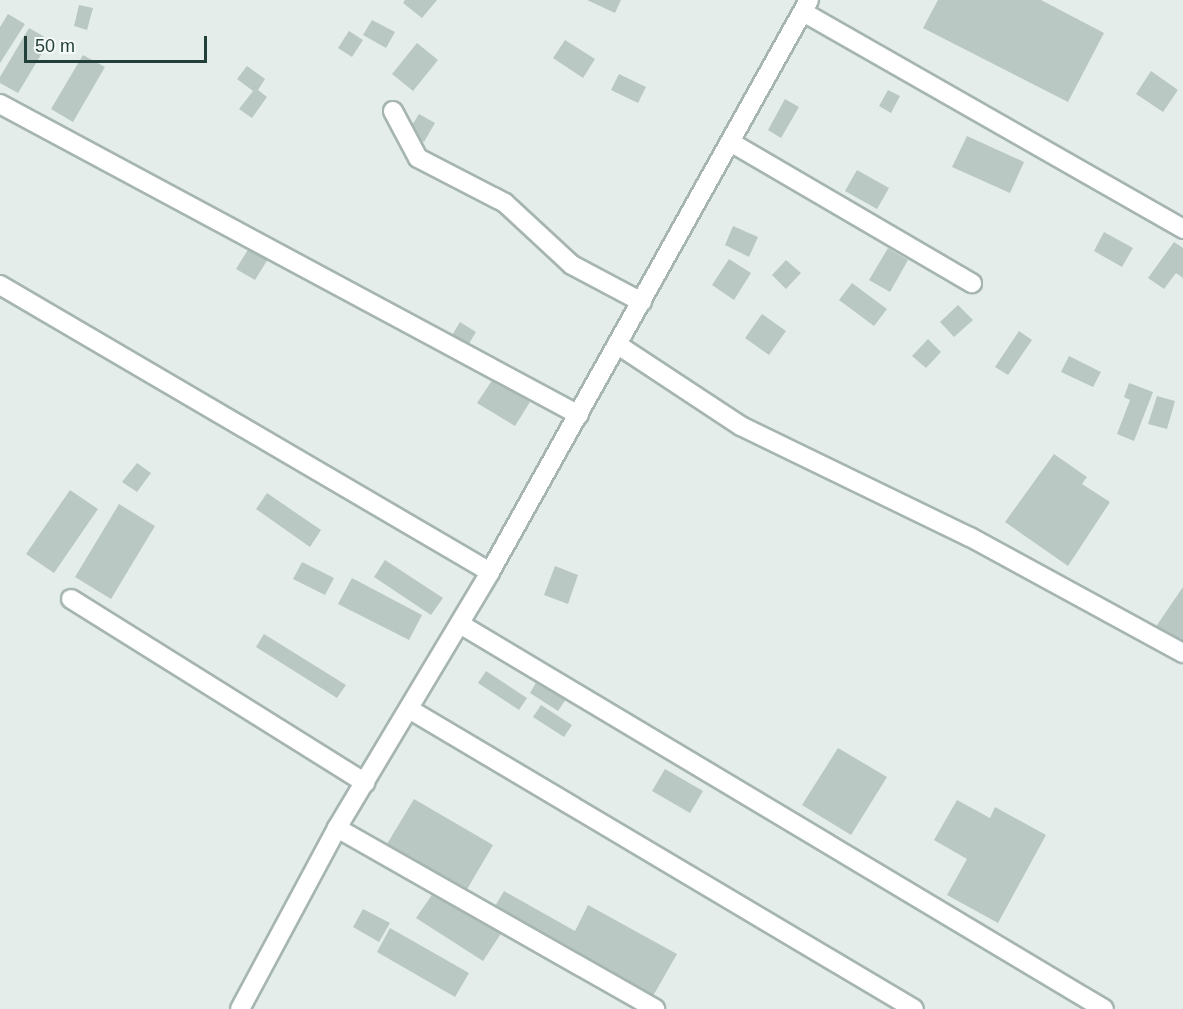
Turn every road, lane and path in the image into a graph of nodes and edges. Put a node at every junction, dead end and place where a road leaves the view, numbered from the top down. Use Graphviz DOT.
graph roads {
  1 [pos="806,6"];
  2 [pos="0,104"];
  3 [pos="393,111"];
  4 [pos="732,144"];
  5 [pos="1183,229"];
  6 [pos="972,283"];
  7 [pos="0,285"];
  8 [pos="642,302"];
  9 [pos="618,345"];
  10 [pos="579,415"];
  11 [pos="490,572"];
  12 [pos="71,599"];
  13 [pos="460,624"];
  14 [pos="1183,652"];
  15 [pos="409,709"];
  16 [pos="365,783"];
  17 [pos="337,828"];
  18 [pos="240,1009"];
  19 [pos="655,1009"];
  20 [pos="914,1009"];
  21 [pos="1104,1009"];
  1 -- 4 [label="street"];
  1 -- 5 [label="street"];
  2 -- 10 [label="street"];
  3 -- 8 [label="street"];
  4 -- 6 [label="street"];
  4 -- 8 [label="street"];
  7 -- 11 [label="street"];
  8 -- 9 [label="street"];
  9 -- 10 [label="street"];
  9 -- 14 [label="street"];
  10 -- 11 [label="street"];
  11 -- 13 [label="street"];
  12 -- 16 [label="street"];
  13 -- 15 [label="street"];
  13 -- 21 [label="street"];
  15 -- 16 [label="street"];
  15 -- 20 [label="street"];
  16 -- 17 [label="street"];
  17 -- 18 [label="street"];
  17 -- 19 [label="street"];
}
